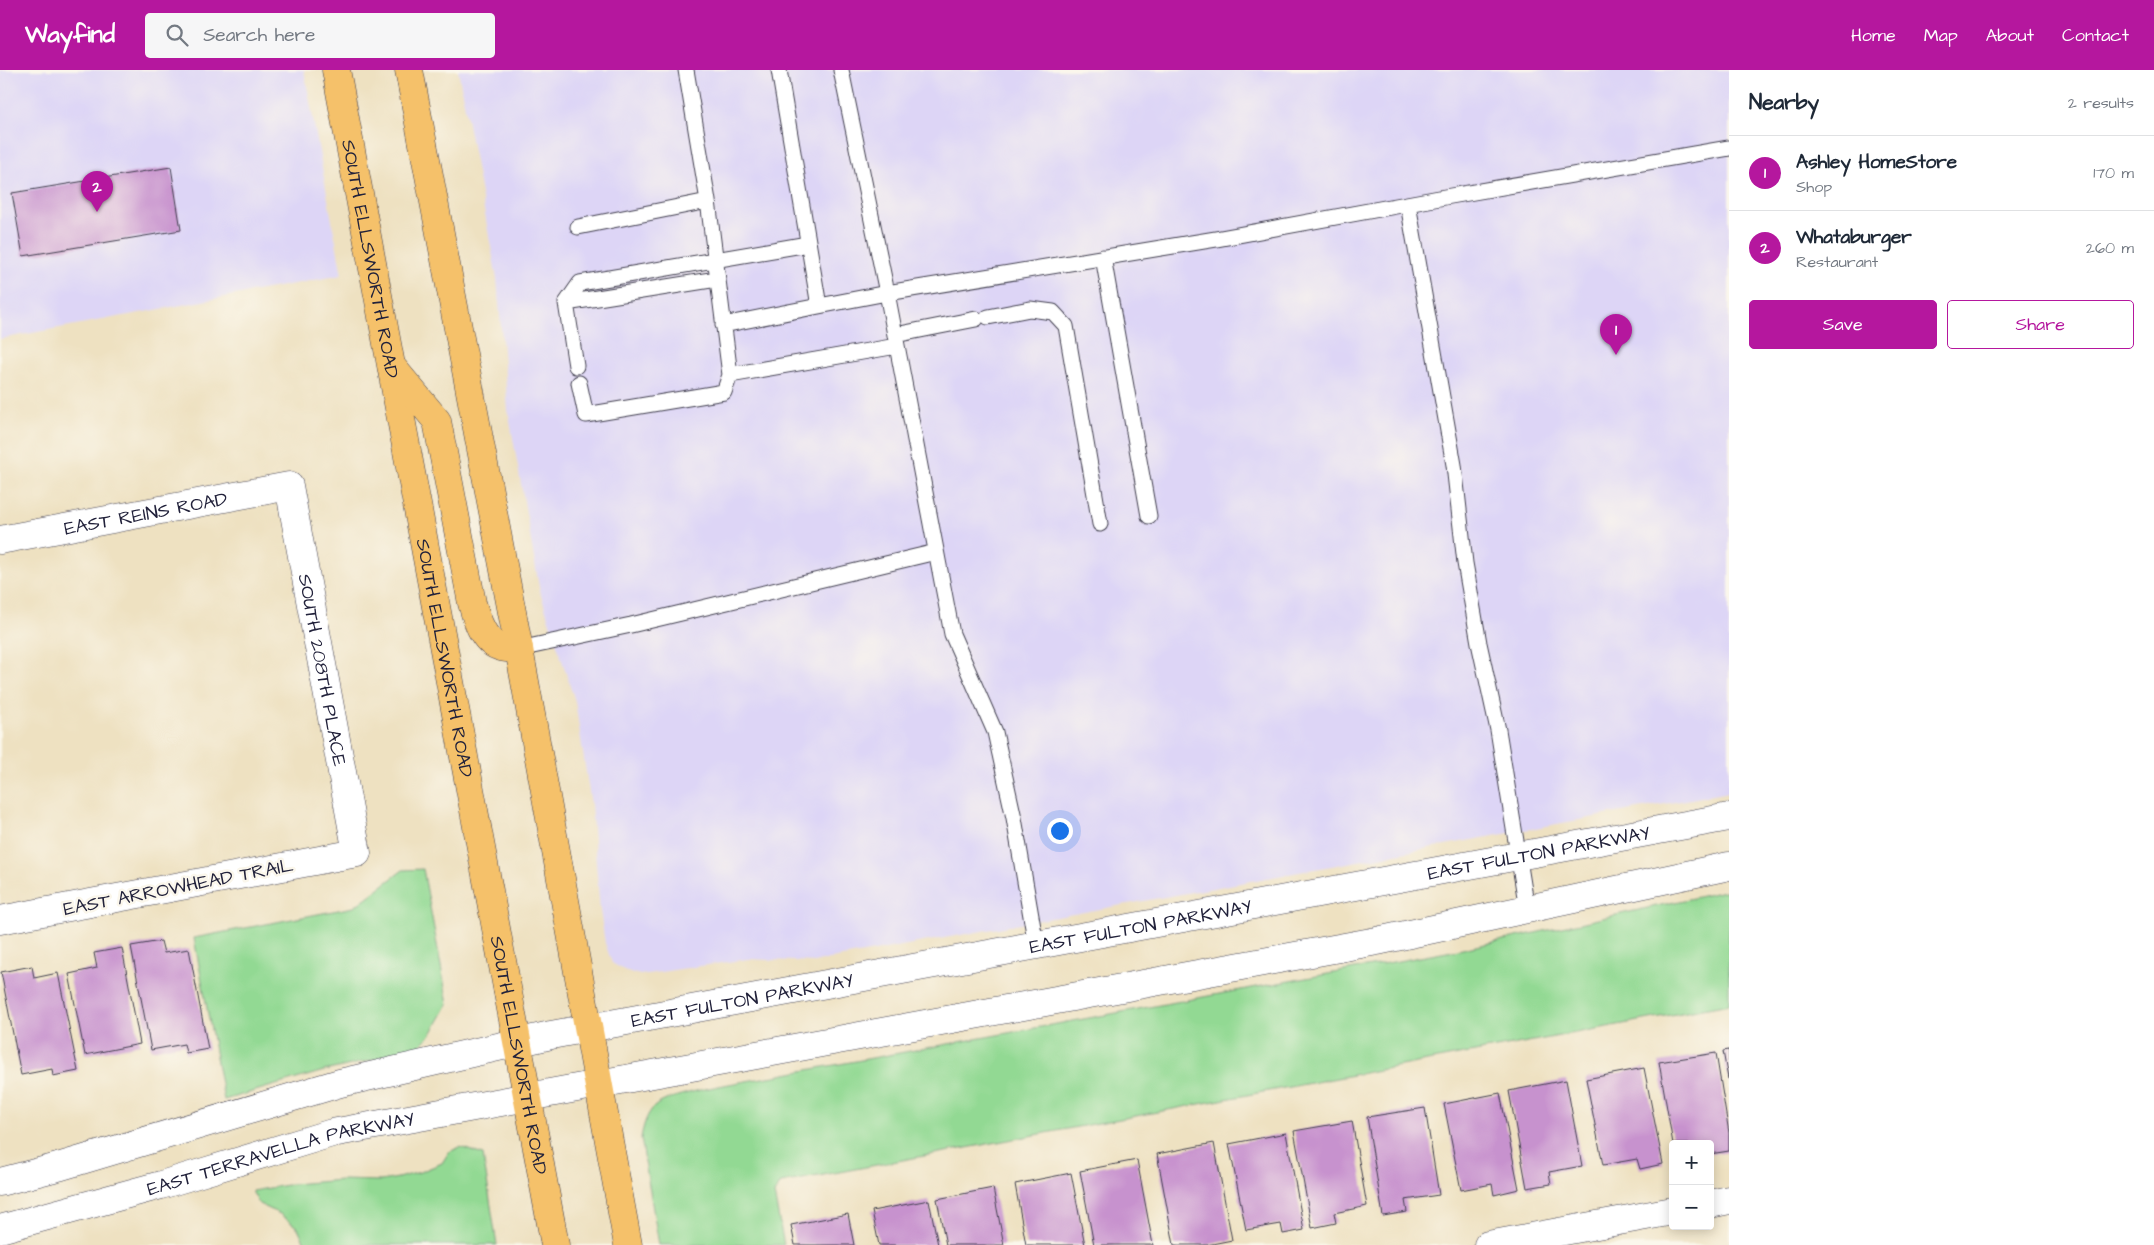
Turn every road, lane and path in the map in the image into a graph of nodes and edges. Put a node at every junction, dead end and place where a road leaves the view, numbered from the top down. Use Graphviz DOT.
graph roads {
  1 [pos="336,70"];
  2 [pos="409,70"];
  3 [pos="686,70"];
  4 [pos="779,70"];
  5 [pos="841,70"];
  6 [pos="1729,148"];
  7 [pos="708,201"];
  8 [pos="1408,204"];
  9 [pos="578,227"];
  10 [pos="808,244"];
  11 [pos="1103,258"];
  12 [pos="714,260"];
  13 [pos="627,274"];
  14 [pos="717,279"];
  15 [pos="630,293"];
  16 [pos="887,293"];
  17 [pos="566,303"];
  18 [pos="819,306"];
  19 [pos="723,325"];
  20 [pos="896,340"];
  21 [pos="392,366"];
  22 [pos="576,366"];
  23 [pos="730,375"];
  24 [pos="579,382"];
  25 [pos="289,486"];
  26 [pos="1149,516"];
  27 [pos="1100,524"];
  28 [pos="0,540"];
  29 [pos="936,552"];
  30 [pos="519,649"];
  31 [pos="1729,817"];
  32 [pos="356,853"];
  33 [pos="1519,856"];
  34 [pos="1729,866"];
  35 [pos="1527,909"];
  36 [pos="0,920"];
  37 [pos="1036,945"];
  38 [pos="588,1028"];
  39 [pos="518,1042"];
  40 [pos="597,1084"];
  41 [pos="528,1097"];
  42 [pos="0,1182"];
  43 [pos="1669,1212"];
  44 [pos="0,1228"];
  45 [pos="555,1245"];
  46 [pos="628,1245"];
  47 [pos="1488,1245"];
  1 -- 21 [label="main road, SOUTH ELLSWORTH ROAD"];
  2 -- 30 [label="main road"];
  3 -- 7 [label="lane"];
  4 -- 10 [label="lane"];
  5 -- 16 [label="lane"];
  6 -- 8 [label="lane"];
  7 -- 9 [label="lane"];
  7 -- 12 [label="lane"];
  8 -- 11 [label="lane"];
  8 -- 33 [label="lane"];
  10 -- 12 [label="lane"];
  10 -- 18 [label="lane"];
  11 -- 16 [label="lane"];
  11 -- 26 [label="lane"];
  12 -- 13 [label="lane"];
  12 -- 14 [label="lane"];
  13 -- 15 [label="lane"];
  13 -- 17 [label="lane"];
  14 -- 15 [label="lane"];
  14 -- 19 [label="lane"];
  15 -- 17 [label="lane"];
  16 -- 18 [label="lane"];
  16 -- 20 [label="lane"];
  17 -- 22 [label="lane"];
  18 -- 19 [label="lane"];
  19 -- 23 [label="lane"];
  20 -- 23 [label="lane"];
  20 -- 27 [label="lane"];
  20 -- 29 [label="lane"];
  21 -- 30 [label="main road"];
  21 -- 39 [label="main road, SOUTH ELLSWORTH ROAD"];
  23 -- 24 [label="lane"];
  25 -- 28 [label="street, EAST REINS ROAD"];
  25 -- 32 [label="street, SOUTH 208TH PLACE"];
  29 -- 30 [label="lane"];
  29 -- 37 [label="lane"];
  30 -- 38 [label="main road"];
  31 -- 33 [label="street, EAST FULTON PARKWAY"];
  32 -- 36 [label="street, EAST ARROWHEAD TRAIL"];
  33 -- 35 [label="lane"];
  33 -- 37 [label="street, EAST FULTON PARKWAY"];
  34 -- 35 [label="street"];
  35 -- 40 [label="street"];
  37 -- 38 [label="street, EAST FULTON PARKWAY"];
  38 -- 39 [label="street, EAST FULTON PARKWAY"];
  38 -- 40 [label="main road"];
  39 -- 41 [label="main road, SOUTH ELLSWORTH ROAD"];
  39 -- 42 [label="street"];
  40 -- 41 [label="street, EAST TERRAVELLA PARKWAY"];
  40 -- 46 [label="main road"];
  41 -- 44 [label="street, EAST TERRAVELLA PARKWAY"];
  41 -- 45 [label="main road, SOUTH ELLSWORTH ROAD"];
  43 -- 47 [label="street"];
}
